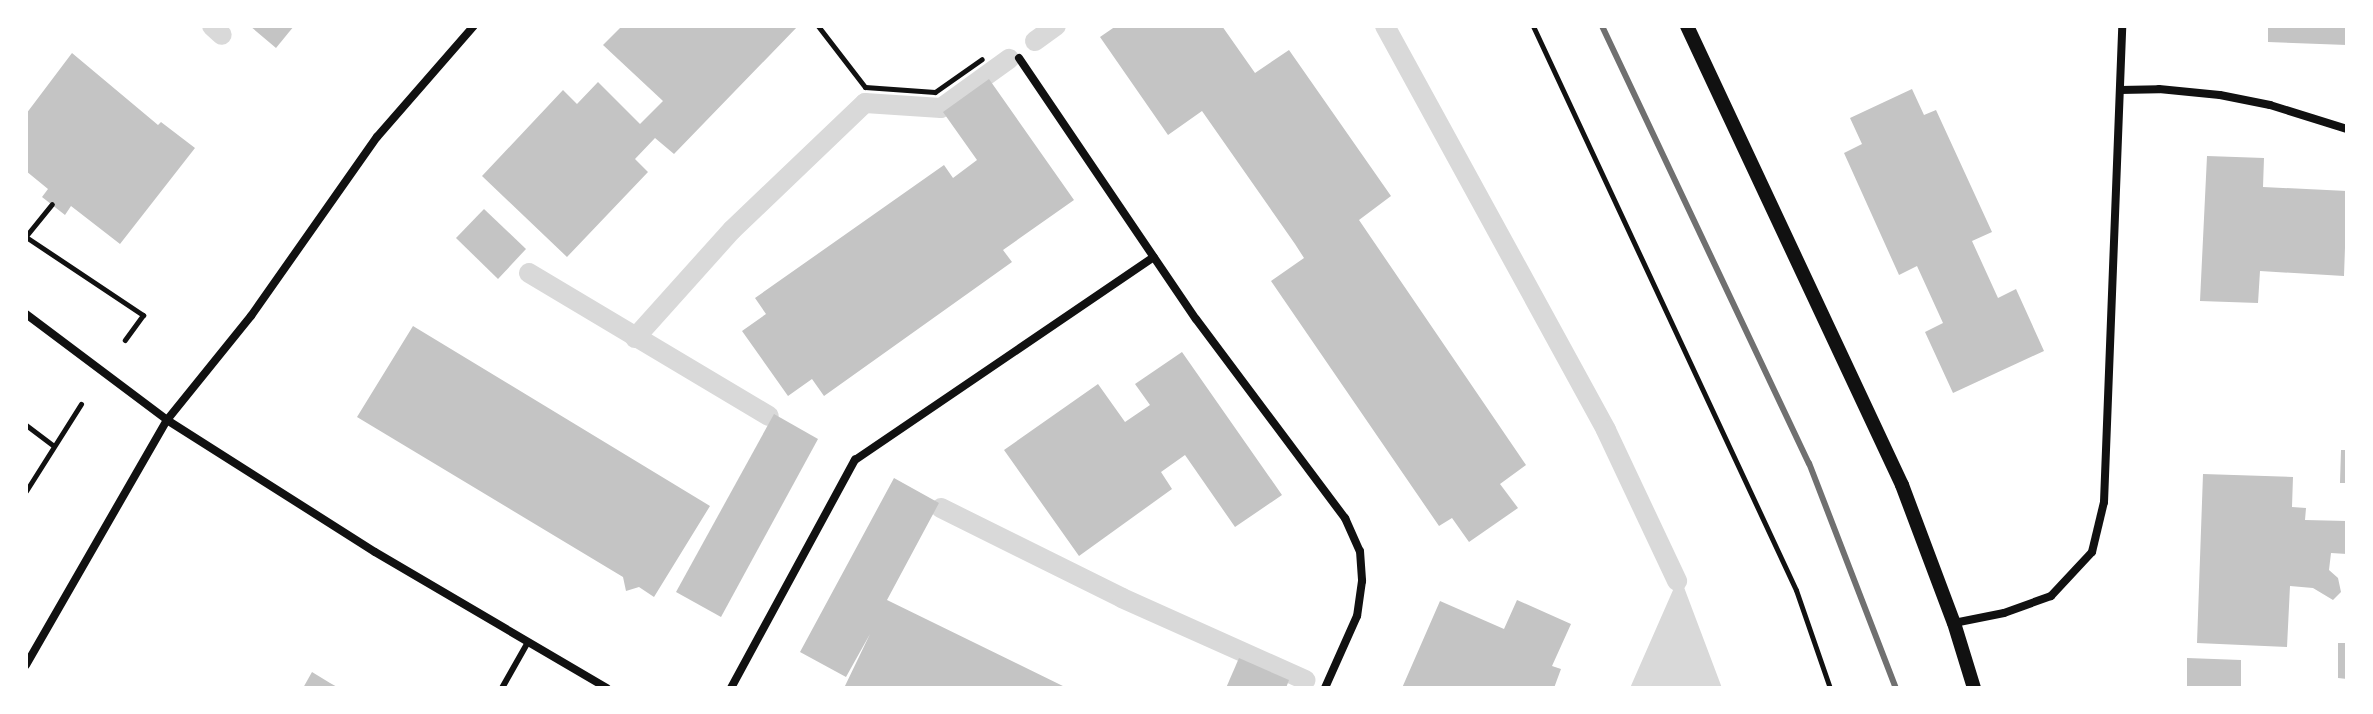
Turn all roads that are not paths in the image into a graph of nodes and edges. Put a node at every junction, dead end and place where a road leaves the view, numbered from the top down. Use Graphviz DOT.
graph roads {
  1 [pos="474,26"];
  2 [pos="1687,26"];
  3 [pos="2122,26"];
  4 [pos="1019,58"];
  5 [pos="2120,90"];
  6 [pos="2347,129"];
  7 [pos="1154,257"];
  8 [pos="26,314"];
  9 [pos="167,420"];
  10 [pos="1954,623"];
  11 [pos="528,642"];
  12 [pos="26,665"];
  13 [pos="502,688"];
  14 [pos="607,688"];
  15 [pos="731,688"];
  16 [pos="1325,688"];
  17 [pos="1974,688"];
  1 -- 9 [label="street"];
  2 -- 10 [label="street"];
  3 -- 5 [label="street"];
  4 -- 7 [label="street"];
  5 -- 6 [label="street"];
  5 -- 10 [label="street"];
  7 -- 15 [label="street"];
  7 -- 16 [label="street"];
  8 -- 9 [label="street"];
  9 -- 11 [label="street"];
  9 -- 12 [label="street"];
  10 -- 17 [label="street"];
  11 -- 13 [label="lane"];
  11 -- 14 [label="street"];
}
